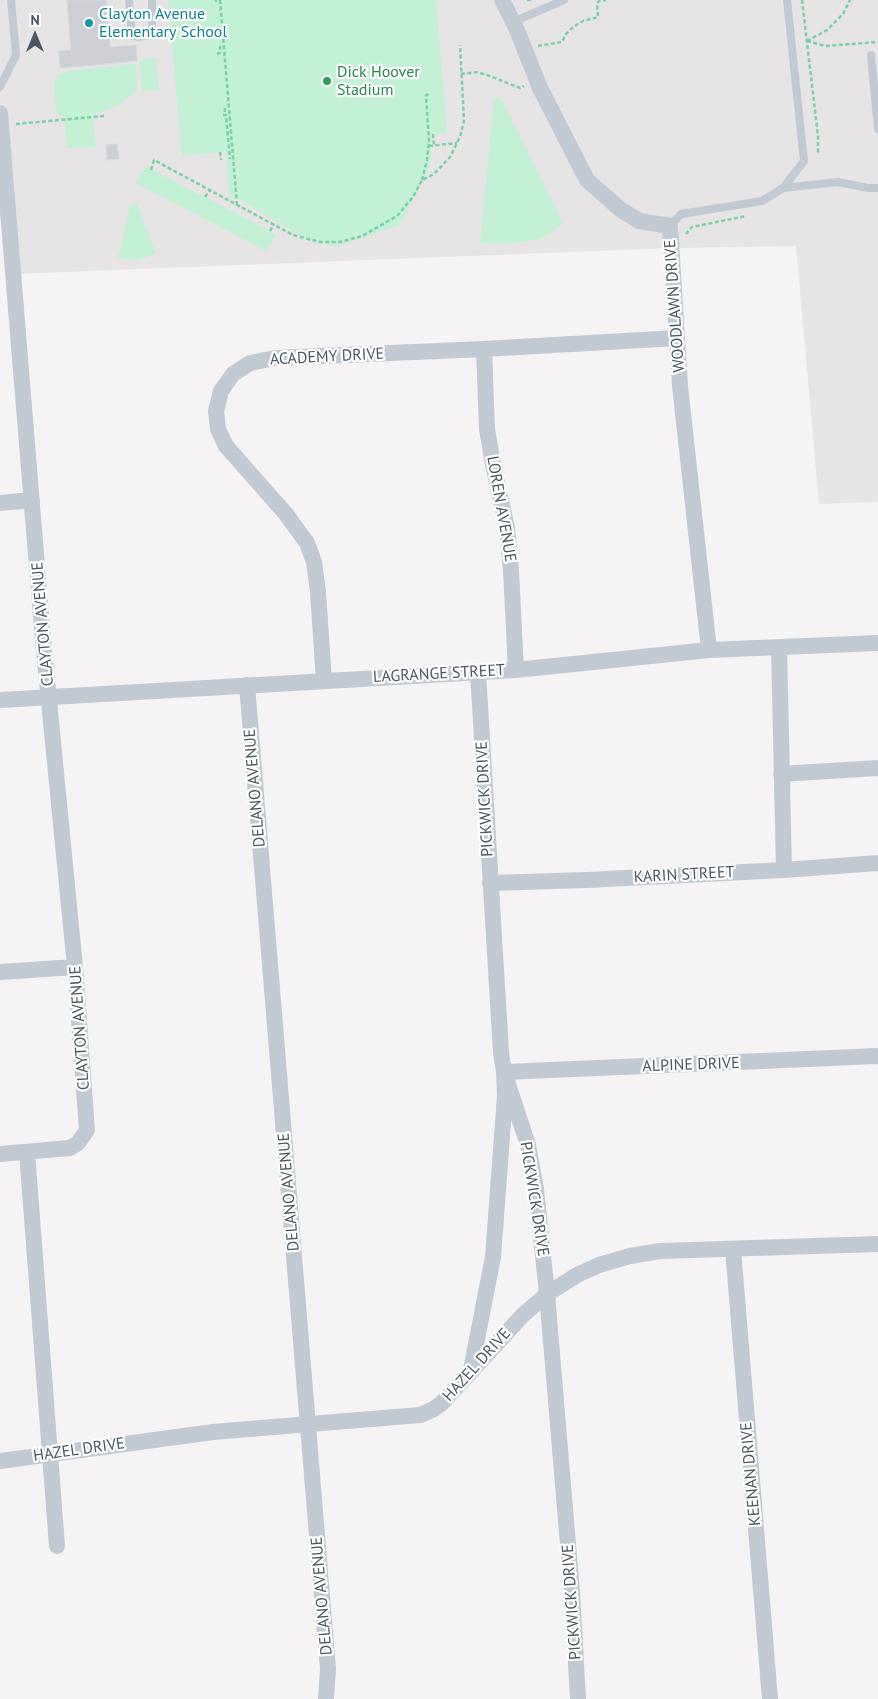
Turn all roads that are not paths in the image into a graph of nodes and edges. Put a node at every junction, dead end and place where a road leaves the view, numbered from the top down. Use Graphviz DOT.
graph roads {
  1 [pos="11,0"];
  2 [pos="129,0"];
  3 [pos="152,0"];
  4 [pos="502,0"];
  5 [pos="564,0"];
  6 [pos="787,0"];
  7 [pos="513,22"];
  8 [pos="871,55"];
  9 [pos="0,87"];
  10 [pos="0,113"];
  11 [pos="878,129"];
  12 [pos="783,188"];
  13 [pos="878,188"];
  14 [pos="670,226"];
  15 [pos="8,292"];
  16 [pos="677,338"];
  17 [pos="484,350"];
  18 [pos="32,500"];
  19 [pos="0,503"];
  20 [pos="878,643"];
  21 [pos="779,647"];
  22 [pos="709,650"];
  23 [pos="516,670"];
  24 [pos="478,672"];
  25 [pos="324,681"];
  26 [pos="247,685"];
  27 [pos="50,696"];
  28 [pos="0,700"];
  29 [pos="878,768"];
  30 [pos="781,774"];
  31 [pos="878,863"];
  32 [pos="784,870"];
  33 [pos="490,883"];
  34 [pos="76,967"];
  35 [pos="0,972"];
  36 [pos="878,1056"];
  37 [pos="504,1072"];
  38 [pos="27,1152"];
  39 [pos="0,1154"];
  40 [pos="878,1244"];
  41 [pos="733,1249"];
  42 [pos="547,1294"];
  43 [pos="471,1371"];
  44 [pos="308,1424"];
  45 [pos="51,1454"];
  46 [pos="0,1461"];
  47 [pos="57,1546"];
  48 [pos="326,1699"];
  49 [pos="578,1699"];
  50 [pos="770,1699"];
  1 -- 9 [label="lane"];
  2 -- 3 [label="lane"];
  4 -- 7 [label="street, WOODLAWN DRIVE"];
  5 -- 7 [label="lane"];
  6 -- 12 [label="lane"];
  7 -- 14 [label="street, WOODLAWN DRIVE"];
  8 -- 11 [label="lane"];
  10 -- 15 [label="street, CLAYTON AVENUE"];
  12 -- 13 [label="lane"];
  12 -- 14 [label="lane"];
  14 -- 16 [label="street, WOODLAWN DRIVE"];
  15 -- 18 [label="street, CLAYTON AVENUE"];
  16 -- 17 [label="street, ACADEMY DRIVE"];
  16 -- 22 [label="street, WOODLAWN DRIVE"];
  17 -- 23 [label="street, LOREN AVENUE"];
  17 -- 25 [label="street, ACADEMY DRIVE"];
  18 -- 19 [label="street"];
  18 -- 27 [label="street, CLAYTON AVENUE"];
  20 -- 21 [label="street, LAGRANGE STREET"];
  21 -- 22 [label="street, LAGRANGE STREET"];
  21 -- 30 [label="street"];
  22 -- 23 [label="street, LAGRANGE STREET"];
  23 -- 24 [label="street, LAGRANGE STREET"];
  24 -- 25 [label="street, LAGRANGE STREET"];
  24 -- 33 [label="street, PICKWICK DRIVE"];
  25 -- 26 [label="street, LAGRANGE STREET"];
  26 -- 27 [label="street, LAGRANGE STREET"];
  26 -- 44 [label="street, DELANO AVENUE"];
  27 -- 28 [label="street, LAGRANGE STREET"];
  27 -- 34 [label="street, CLAYTON AVENUE"];
  29 -- 30 [label="street"];
  30 -- 32 [label="street"];
  31 -- 32 [label="street, KARIN STREET"];
  32 -- 33 [label="street, KARIN STREET"];
  33 -- 37 [label="street, PICKWICK DRIVE"];
  34 -- 35 [label="street"];
  34 -- 38 [label="street, CLAYTON AVENUE"];
  36 -- 37 [label="street, ALPINE DRIVE"];
  37 -- 42 [label="street, PICKWICK DRIVE"];
  37 -- 43 [label="street"];
  38 -- 39 [label="street"];
  38 -- 45 [label="street"];
  40 -- 41 [label="street, HAZEL DRIVE"];
  41 -- 42 [label="street, HAZEL DRIVE"];
  41 -- 50 [label="street, KEENAN DRIVE"];
  42 -- 43 [label="street, HAZEL DRIVE"];
  42 -- 49 [label="street, PICKWICK DRIVE"];
  43 -- 44 [label="street, HAZEL DRIVE"];
  44 -- 45 [label="street, HAZEL DRIVE"];
  44 -- 48 [label="street, DELANO AVENUE"];
  45 -- 46 [label="street, HAZEL DRIVE"];
  45 -- 47 [label="street"];
}
